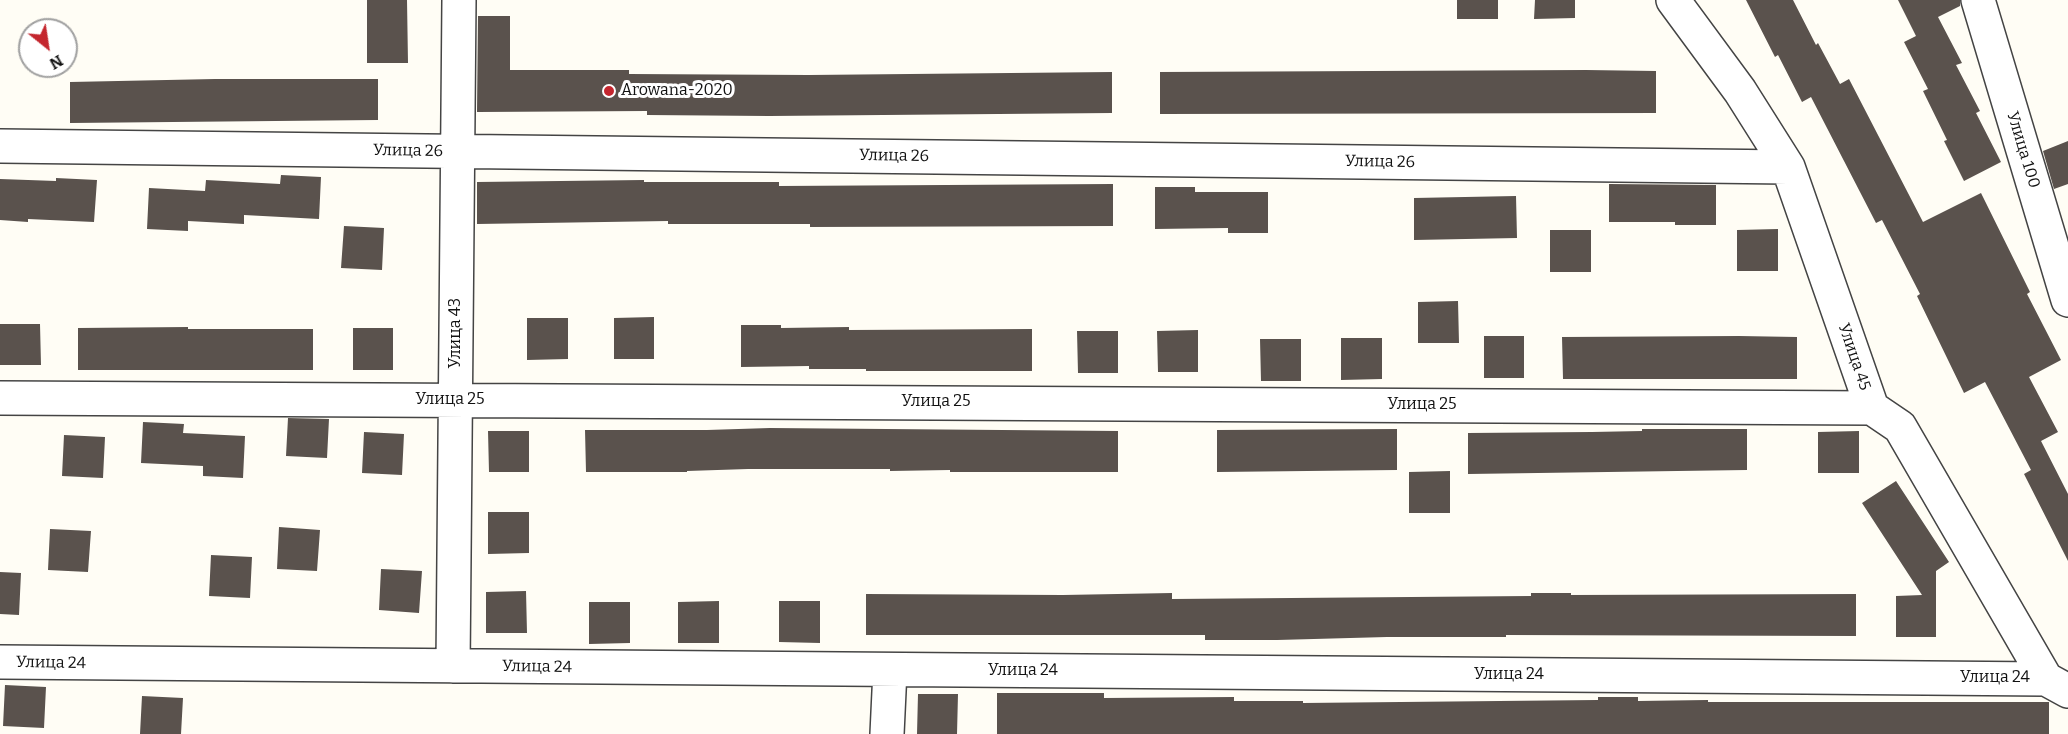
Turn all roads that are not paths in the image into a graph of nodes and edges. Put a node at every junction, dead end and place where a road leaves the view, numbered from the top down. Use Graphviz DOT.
graph roads {
  1 [pos="459,0"];
  2 [pos="1673,0"];
  3 [pos="1978,0"];
  4 [pos="0,146"];
  5 [pos="457,151"];
  6 [pos="1788,167"];
  7 [pos="2068,300"];
  8 [pos="0,398"];
  9 [pos="456,400"];
  10 [pos="1872,408"];
  11 [pos="0,662"];
  12 [pos="453,666"];
  13 [pos="890,670"];
  14 [pos="2057,685"];
  15 [pos="887,734"];
  1 -- 5 [label="street, Улица 43"];
  2 -- 6 [label="street, Улица 45"];
  3 -- 7 [label="street, Улица 100"];
  4 -- 5 [label="street, Улица 26"];
  5 -- 6 [label="street, Улица 26"];
  5 -- 9 [label="street, Улица 43"];
  6 -- 10 [label="street, Улица 45"];
  8 -- 9 [label="street, Улица 25"];
  9 -- 10 [label="street, Улица 25"];
  9 -- 12 [label="street, Улица 43"];
  10 -- 14 [label="street, Улица 45"];
  11 -- 12 [label="street, Улица 24"];
  12 -- 13 [label="street, Улица 24"];
  13 -- 14 [label="street, Улица 24"];
  13 -- 15 [label="street"];
}
